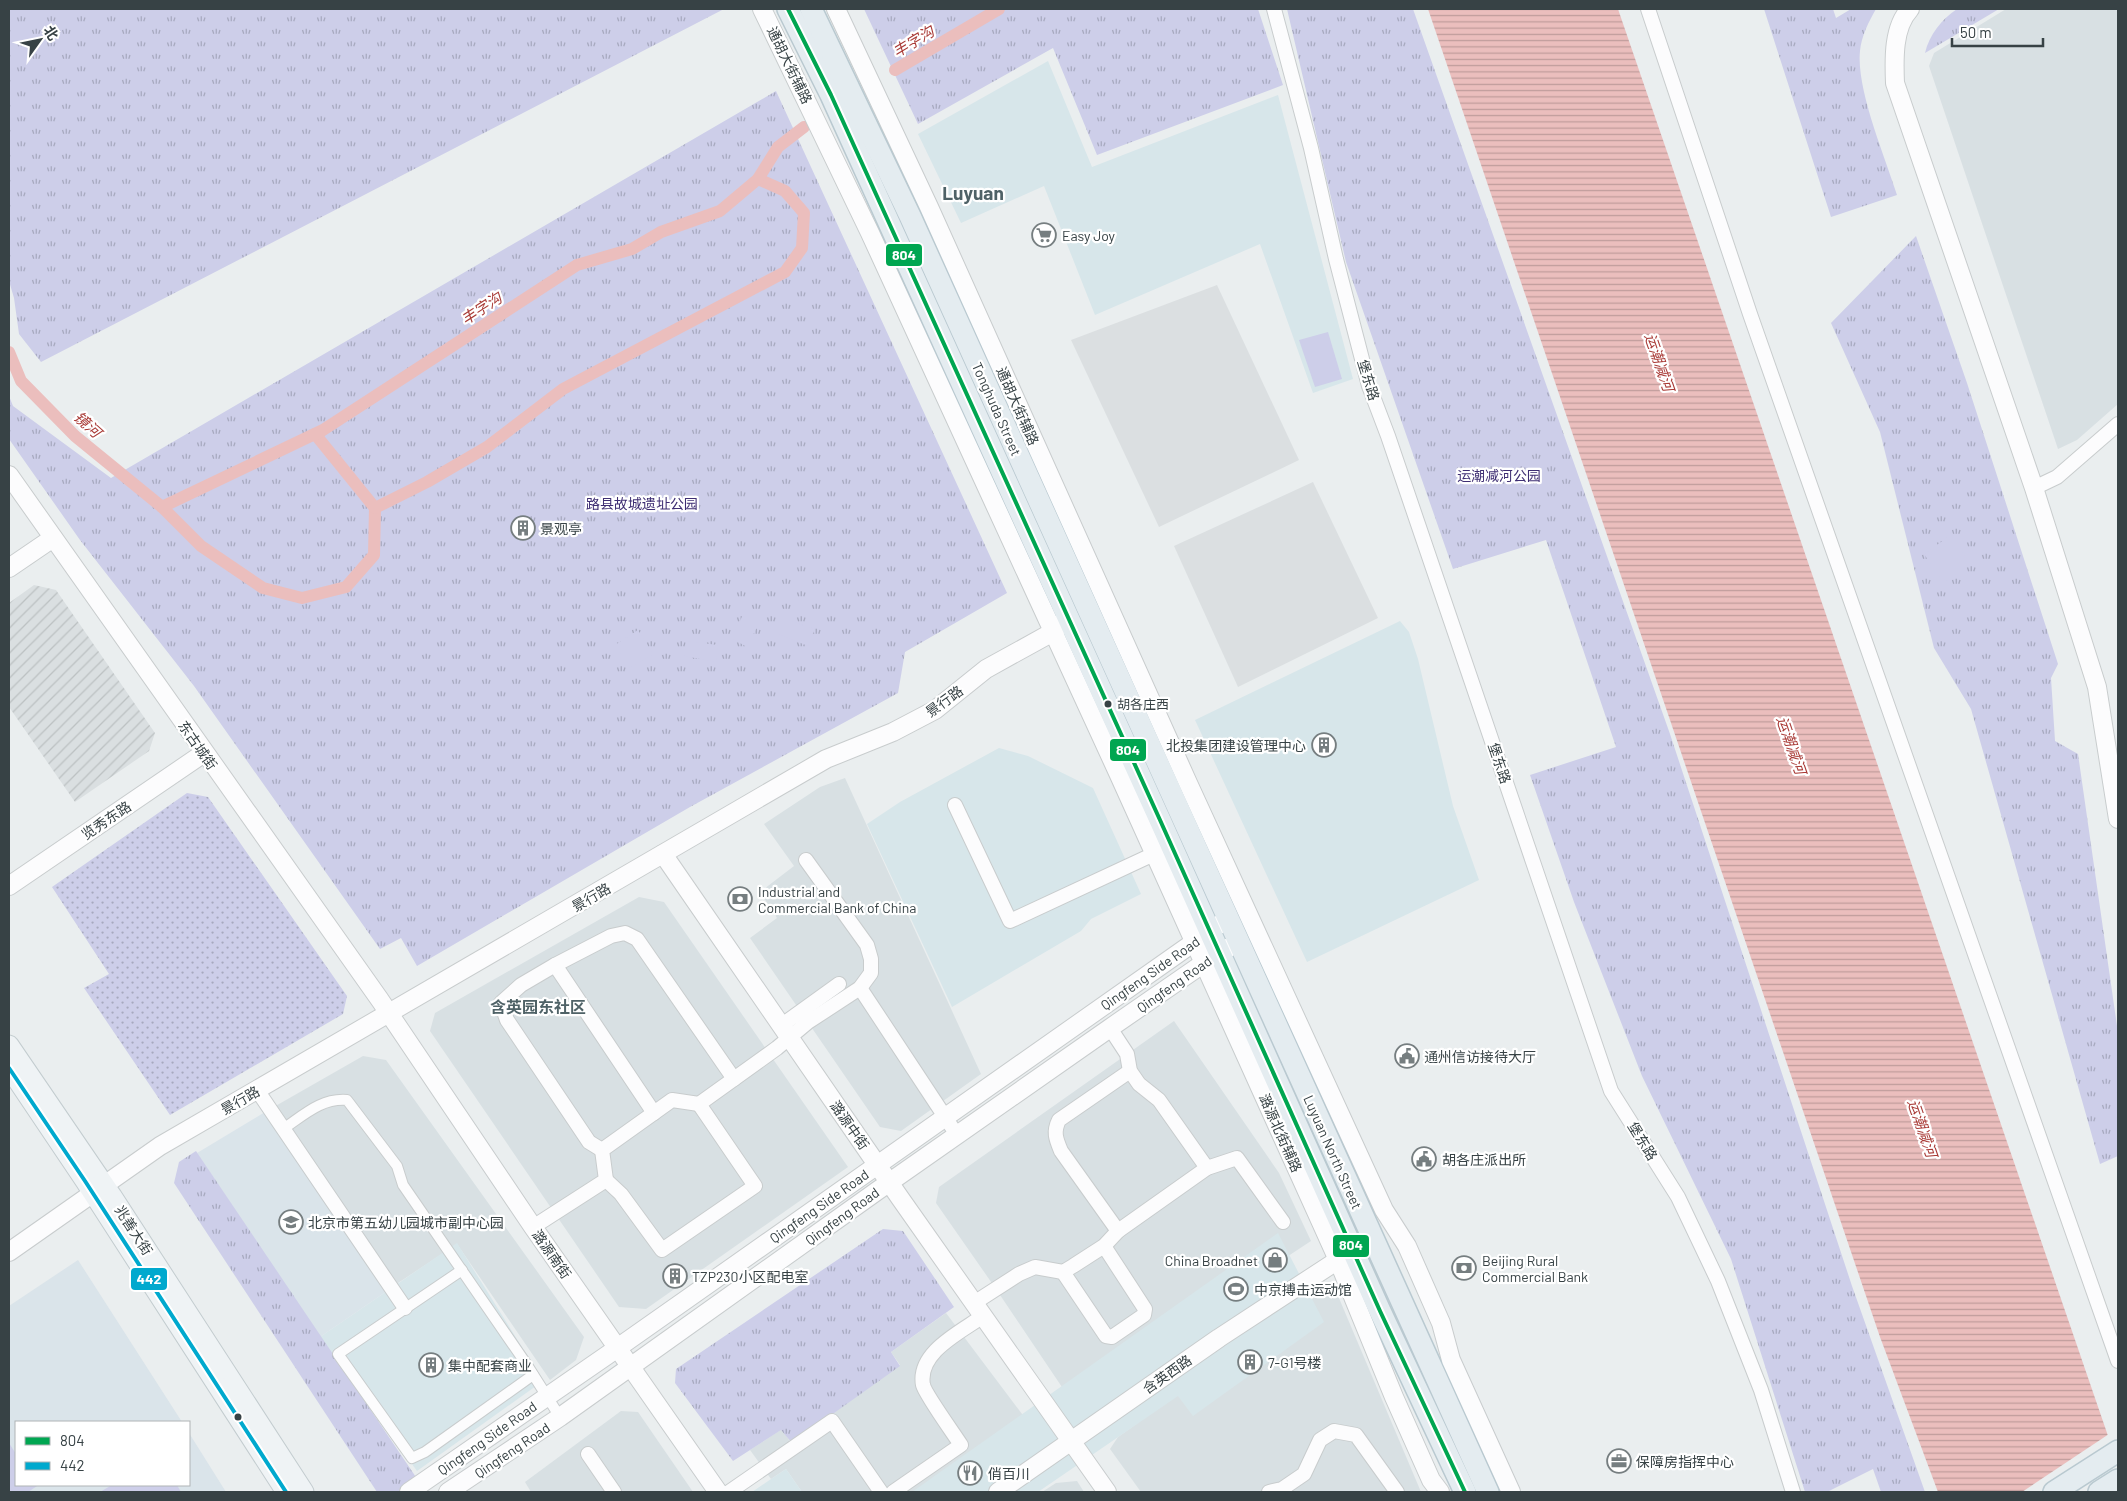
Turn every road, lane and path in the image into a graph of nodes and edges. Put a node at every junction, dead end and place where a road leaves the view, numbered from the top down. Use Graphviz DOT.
graph roads {
  1 [pos="762,9"];
  2 [pos="788,9"];
  3 [pos="811,9"];
  4 [pos="836,9"];
  5 [pos="1274,9"];
  6 [pos="1648,9"];
  7 [pos="1910,9"];
  8 [pos="2118,424"];
  9 [pos="9,475"];
  10 [pos="2034,488"];
  11 [pos="52,538"];
  12 [pos="9,568"];
  13 [pos="1083,598"];
  14 [pos="1067,616"];
  15 [pos="1053,632"];
  16 [pos="204,753"];
  17 [pos="955,805"];
  18 [pos="1179,812"];
  19 [pos="2118,819"];
  20 [pos="663,854"];
  21 [pos="1154,854"];
  22 [pos="806,860"];
  23 [pos="9,886"];
  24 [pos="1227,919"];
  25 [pos="1202,937"];
  26 [pos="1238,942"];
  27 [pos="1212,958"];
  28 [pos="555,965"];
  29 [pos="839,984"];
  30 [pos="860,988"];
  31 [pos="389,1014"];
  32 [pos="1110,1028"];
  33 [pos="786,1031"];
  34 [pos="9,1045"];
  35 [pos="9,1068"];
  36 [pos="1130,1071"];
  37 [pos="734,1079"];
  38 [pos="257,1090"];
  39 [pos="699,1104"];
  40 [pos="654,1113"];
  41 [pos="946,1117"];
  42 [pos="283,1129"];
  43 [pos="957,1135"];
  44 [pos="602,1150"];
  45 [pos="878,1165"];
  46 [pos="1207,1168"];
  47 [pos="606,1180"];
  48 [pos="890,1182"];
  49 [pos="99,1190"];
  50 [pos="1283,1222"];
  51 [pos="533,1227"];
  52 [pos="1118,1231"];
  53 [pos="1104,1246"];
  54 [pos="9,1252"];
  55 [pos="1338,1260"];
  56 [pos="462,1270"];
  57 [pos="1063,1272"];
  58 [pos="405,1308"];
  59 [pos="979,1310"];
  60 [pos="617,1348"];
  61 [pos="2118,1360"];
  62 [pos="630,1366"];
  63 [pos="533,1375"];
  64 [pos="546,1397"];
  65 [pos="560,1417"];
  66 [pos="1071,1441"];
  67 [pos="2118,1450"];
  68 [pos="588,1454"];
  69 [pos="2118,1480"];
  70 [pos="286,1492"];
  71 [pos="304,1492"];
  72 [pos="409,1492"];
  73 [pos="448,1492"];
  74 [pos="614,1492"];
  75 [pos="718,1492"];
  76 [pos="729,1492"];
  77 [pos="881,1492"];
  78 [pos="893,1492"];
  79 [pos="998,1492"];
  80 [pos="1107,1492"];
  81 [pos="1269,1492"];
  82 [pos="1397,1492"];
  83 [pos="1440,1492"];
  84 [pos="1465,1492"];
  85 [pos="1488,1492"];
  86 [pos="1511,1492"];
  87 [pos="1793,1492"];
  88 [pos="2054,1492"];
  89 [pos="2100,1492"];
  1 -- 15 [label="street, 通胡大街辅路"];
  2 -- 14 [label="main road, Tonghuda Street"];
  3 -- 13 [label="main road, Tonghuda Street"];
  4 -- 18 [label="street, 通胡大街辅路"];
  5 -- 87 [label="street, 堡东路"];
  6 -- 61 [label="street"];
  7 -- 10 [label="street"];
  8 -- 10 [label="street"];
  9 -- 11 [label="street, 东古城街"];
  10 -- 19 [label="street"];
  11 -- 12 [label="street"];
  11 -- 16 [label="street, 东古城街"];
  13 -- 14 [label="street, 景行路"];
  13 -- 18 [label="main road, Tonghuda Street"];
  14 -- 15 [label="street, 景行路"];
  14 -- 18 [label="main road, Tonghuda Street"];
  15 -- 20 [label="street, 景行路"];
  15 -- 21 [label="street, 通胡大街辅路"];
  16 -- 23 [label="street, 览秀东路"];
  16 -- 31 [label="street, 东古城街"];
  17 -- 21 [label="street"];
  18 -- 24 [label="main road, Luyuan North Street"];
  18 -- 25 [label="main road, Luyuan North Street"];
  18 -- 86 [label="street"];
  20 -- 31 [label="street, 景行路"];
  20 -- 33 [label="street, 潞源中街"];
  21 -- 25 [label="street"];
  22 -- 30 [label="street"];
  24 -- 25 [label="street, Qingfeng Side Road"];
  24 -- 26 [label="main road, Luyuan North Street"];
  25 -- 27 [label="main road, Luyuan North Street"];
  25 -- 41 [label="street, Qingfeng Side Road"];
  26 -- 27 [label="street, Qingfeng Road"];
  26 -- 85 [label="main road, Luyuan North Street"];
  27 -- 32 [label="street, Qingfeng Road"];
  27 -- 55 [label="street, 潞源北街辅路"];
  27 -- 84 [label="main road, Luyuan North Street"];
  28 -- 37 [label="street"];
  28 -- 40 [label="street"];
  28 -- 44 [label="street"];
  29 -- 33 [label="street"];
  30 -- 33 [label="street"];
  30 -- 41 [label="street"];
  31 -- 38 [label="street, 景行路"];
  31 -- 51 [label="street, 潞源南街"];
  32 -- 36 [label="street"];
  32 -- 43 [label="street, Qingfeng Road"];
  33 -- 37 [label="street"];
  33 -- 45 [label="street, 潞源中街"];
  34 -- 49 [label="main road, 兆善大街"];
  35 -- 49 [label="main road, 兆善大街"];
  36 -- 46 [label="street"];
  36 -- 52 [label="street"];
  37 -- 39 [label="street"];
  38 -- 42 [label="street"];
  38 -- 49 [label="street, 景行路"];
  39 -- 40 [label="street"];
  39 -- 47 [label="street"];
  40 -- 44 [label="street"];
  41 -- 43 [label="street"];
  41 -- 45 [label="street, Qingfeng Side Road"];
  42 -- 56 [label="street"];
  42 -- 58 [label="street"];
  43 -- 48 [label="street, Qingfeng Road"];
  44 -- 47 [label="street"];
  45 -- 48 [label="street, 潞源中街"];
  45 -- 60 [label="street, Qingfeng Side Road"];
  46 -- 50 [label="street"];
  46 -- 52 [label="street"];
  47 -- 51 [label="street"];
  48 -- 59 [label="street, 潞源中街"];
  48 -- 62 [label="street, Qingfeng Road"];
  49 -- 54 [label="street, 景行路"];
  49 -- 70 [label="main road, 兆善大街"];
  49 -- 71 [label="main road, 兆善大街"];
  51 -- 60 [label="street, 潞源南街"];
  52 -- 53 [label="street"];
  53 -- 57 [label="street"];
  53 -- 57 [label="street"];
  55 -- 66 [label="street, 含英西路"];
  55 -- 83 [label="street, 潞源北街辅路"];
  56 -- 58 [label="street"];
  56 -- 63 [label="street"];
  57 -- 59 [label="street"];
  58 -- 63 [label="street"];
  59 -- 66 [label="street, 潞源中街"];
  59 -- 78 [label="street"];
  60 -- 62 [label="street, 潞源南街"];
  60 -- 64 [label="street, Qingfeng Side Road"];
  62 -- 65 [label="street, Qingfeng Road"];
  62 -- 75 [label="street, 潞源南街"];
  63 -- 64 [label="street"];
  64 -- 65 [label="street"];
  64 -- 72 [label="street, Qingfeng Side Road"];
  65 -- 73 [label="street, Qingfeng Road"];
  66 -- 79 [label="street, 含英西路"];
  66 -- 80 [label="street, 潞源中街"];
  67 -- 88 [label="main road"];
  68 -- 74 [label="street"];
  69 -- 89 [label="main road"];
  76 -- 77 [label="street"];
  81 -- 82 [label="street"];
}
